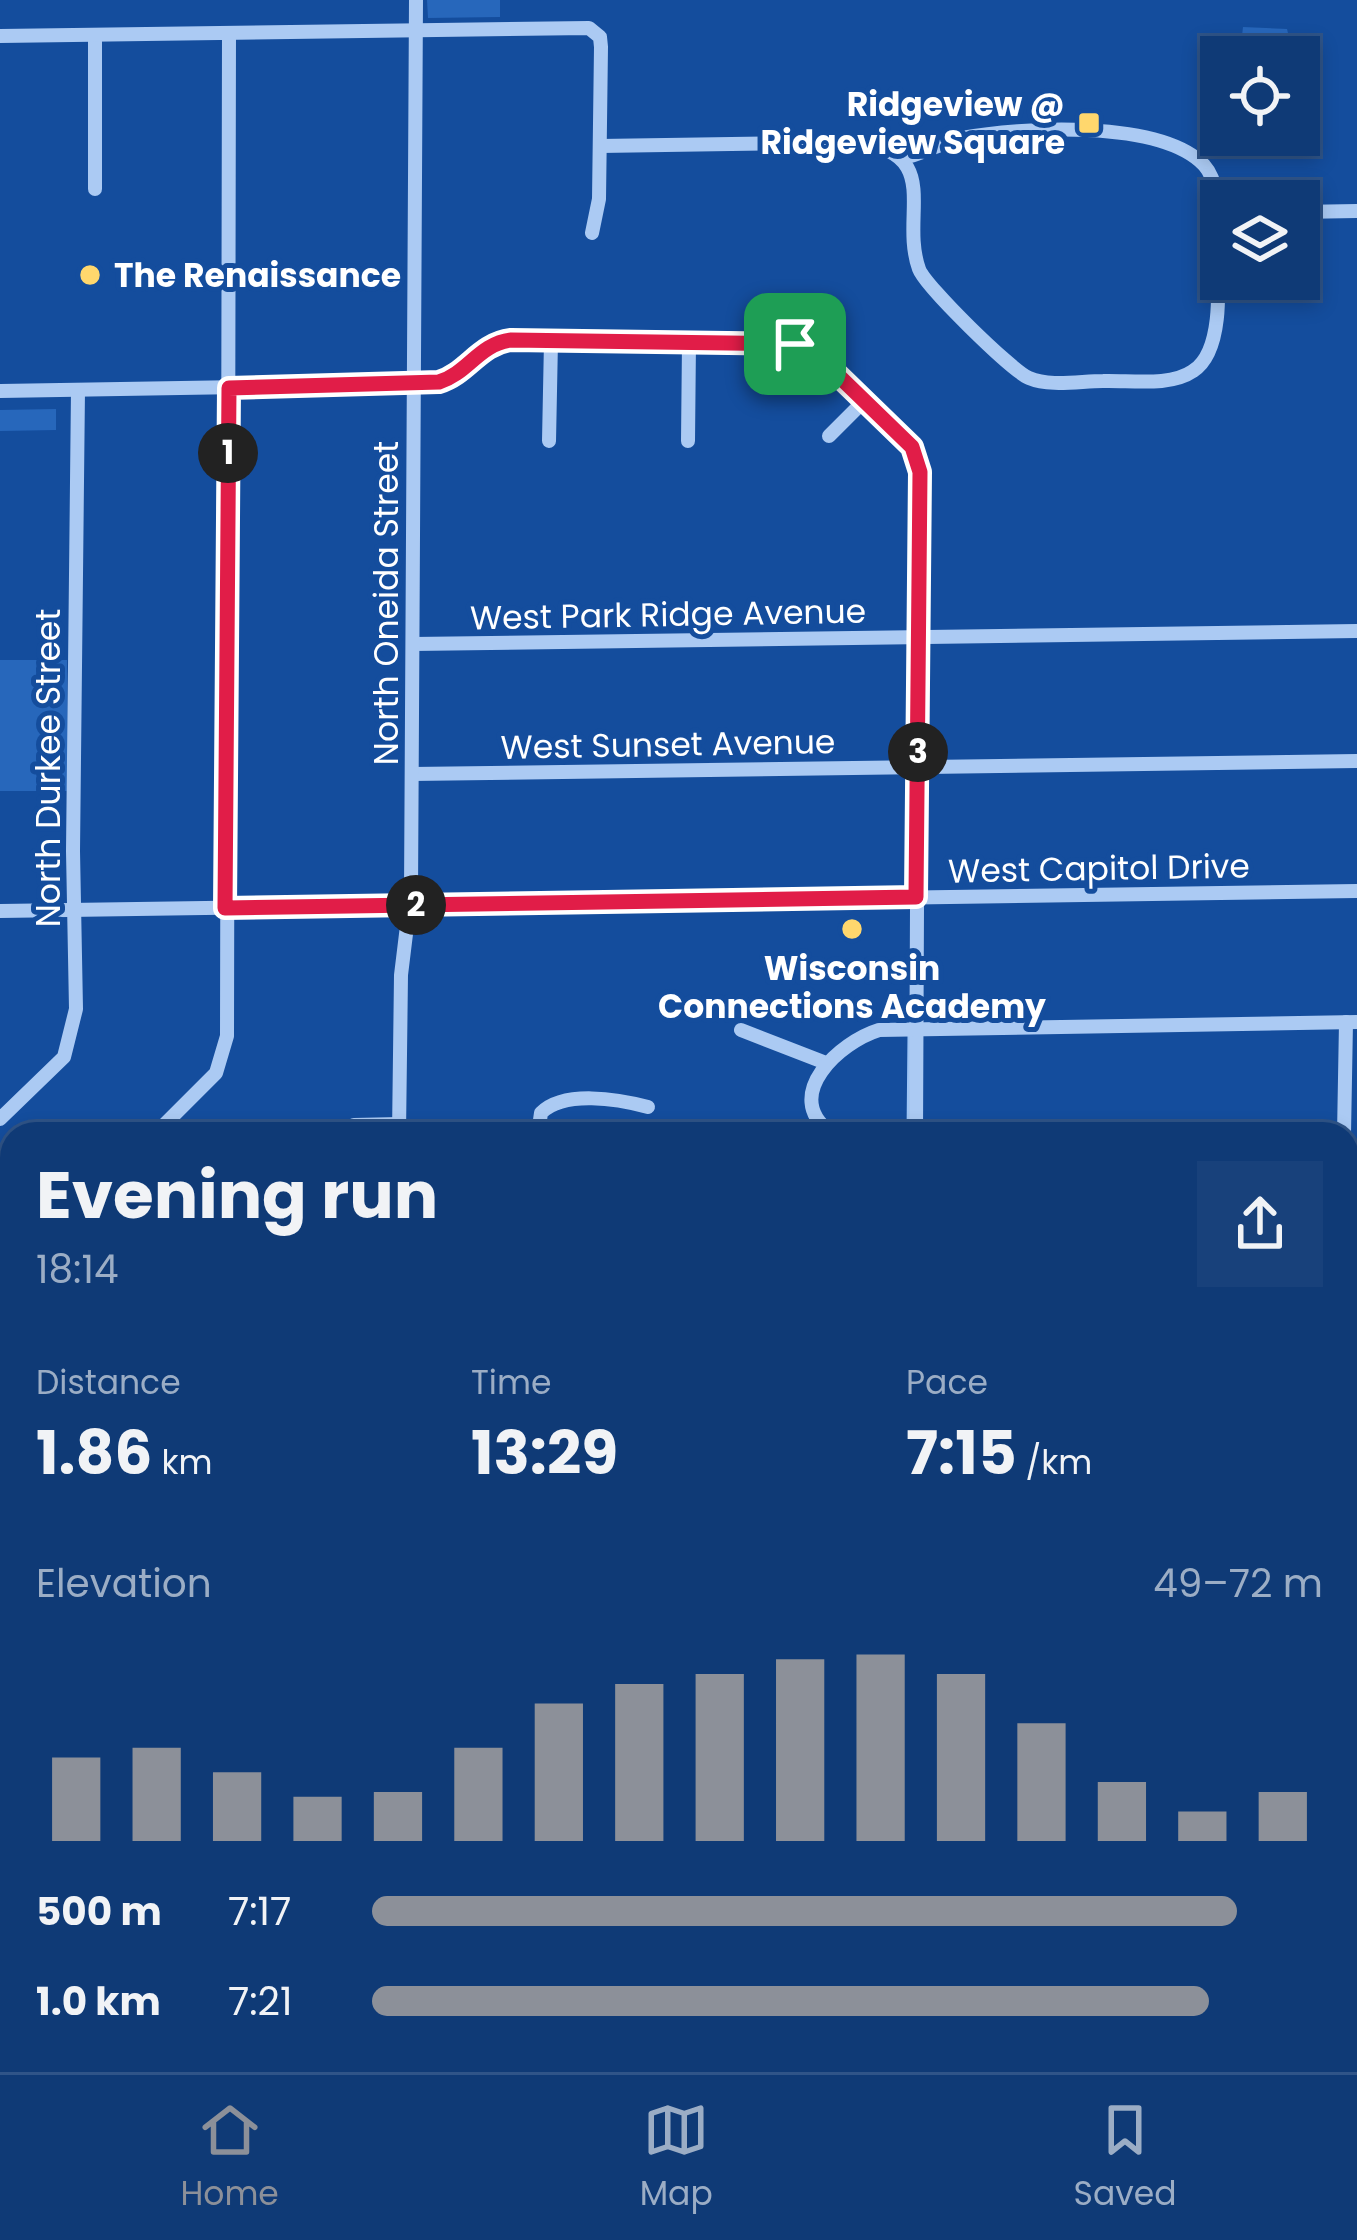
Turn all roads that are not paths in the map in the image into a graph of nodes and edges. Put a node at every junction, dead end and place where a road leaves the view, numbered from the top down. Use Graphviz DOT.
graph roads {
  1 [pos="416,0"];
  2 [pos="416,31"];
  3 [pos="230,33"];
  4 [pos="95,34"];
  5 [pos="0,36"];
  6 [pos="600,146"];
  7 [pos="901,158"];
  8 [pos="1212,180"];
  9 [pos="95,189"];
  10 [pos="1357,211"];
  11 [pos="1320,212"];
  12 [pos="592,233"];
  13 [pos="1216,300"];
  14 [pos="551,341"];
  15 [pos="689,343"];
  16 [pos="415,385"];
  17 [pos="229,388"];
  18 [pos="78,390"];
  19 [pos="0,391"];
  20 [pos="864,401"];
  21 [pos="830,436"];
  22 [pos="549,441"];
  23 [pos="688,441"];
  24 [pos="1357,631"];
  25 [pos="920,638"];
  26 [pos="412,644"];
  27 [pos="1357,761"];
  28 [pos="918,768"];
  29 [pos="412,774"];
  30 [pos="1357,891"];
  31 [pos="916,897"];
  32 [pos="410,905"];
  33 [pos="225,908"];
  34 [pos="73,910"];
  35 [pos="0,911"];
  36 [pos="1351,1022"];
  37 [pos="917,1027"];
  38 [pos="741,1030"];
  39 [pos="826,1063"];
  40 [pos="648,1107"];
  41 [pos="0,1119"];
  42 [pos="167,1122"];
  43 [pos="399,1122"];
  44 [pos="540,1122"];
  45 [pos="819,1122"];
  46 [pos="916,1122"];
  47 [pos="1345,1122"];
  1 -- 2 [label="street, North Oneida Street"];
  2 -- 3 [label="street"];
  2 -- 6 [label="street"];
  2 -- 16 [label="street, North Oneida Street"];
  3 -- 4 [label="street"];
  3 -- 17 [label="street"];
  4 -- 5 [label="street"];
  4 -- 9 [label="street"];
  6 -- 7 [label="street"];
  6 -- 12 [label="street"];
  7 -- 8 [label="street"];
  7 -- 13 [label="street"];
  10 -- 11 [label="street"];
  14 -- 15 [label="street"];
  14 -- 16 [label="street"];
  14 -- 22 [label="street"];
  15 -- 20 [label="street"];
  15 -- 23 [label="street"];
  16 -- 17 [label="street"];
  16 -- 26 [label="street, North Oneida Street"];
  17 -- 18 [label="street"];
  17 -- 33 [label="street"];
  18 -- 19 [label="street"];
  18 -- 34 [label="street, North Durkee Street"];
  20 -- 21 [label="street"];
  20 -- 25 [label="street"];
  24 -- 25 [label="street, West Park Ridge Avenue"];
  25 -- 26 [label="street, West Park Ridge Avenue"];
  25 -- 28 [label="street"];
  26 -- 29 [label="street, North Oneida Street"];
  27 -- 28 [label="street, West Sunset Avenue"];
  28 -- 29 [label="street, West Sunset Avenue"];
  28 -- 31 [label="street"];
  29 -- 32 [label="street, North Oneida Street"];
  30 -- 31 [label="street, West Capitol Drive"];
  31 -- 32 [label="street, West Capitol Drive"];
  31 -- 37 [label="street"];
  32 -- 33 [label="street, West Capitol Drive"];
  32 -- 43 [label="street, North Oneida Street"];
  33 -- 34 [label="street, West Capitol Drive"];
  33 -- 42 [label="street"];
  34 -- 35 [label="street, West Capitol Drive"];
  34 -- 41 [label="street, North Durkee Street"];
  36 -- 37 [label="street"];
  36 -- 47 [label="street"];
  37 -- 39 [label="street"];
  37 -- 46 [label="street"];
  38 -- 39 [label="street"];
  39 -- 45 [label="street"];
  40 -- 44 [label="street"];
}
